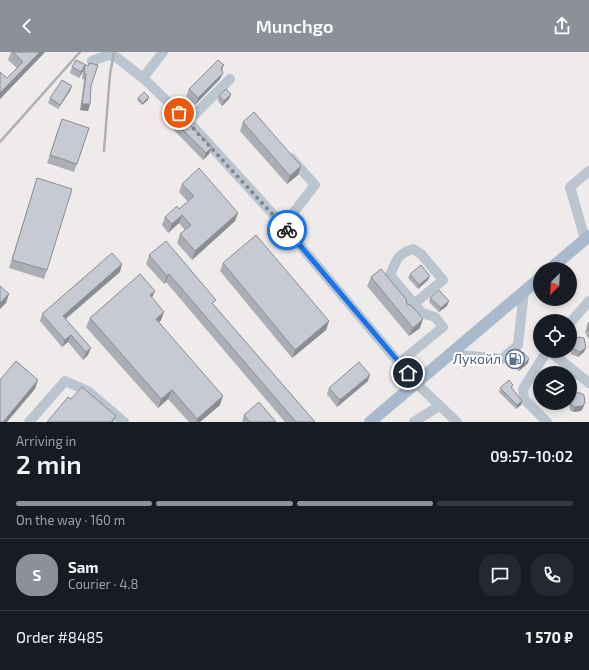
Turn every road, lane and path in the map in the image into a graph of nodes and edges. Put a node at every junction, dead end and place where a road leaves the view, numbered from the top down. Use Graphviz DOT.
graph roads {
  1 [pos="163,52"];
  2 [pos="92,61"];
  3 [pos="143,78"];
  4 [pos="230,80"];
  5 [pos="188,121"];
  6 [pos="284,150"];
  7 [pos="589,171"];
  8 [pos="282,224"];
  9 [pos="587,237"];
  10 [pos="558,262"];
  11 [pos="533,284"];
  12 [pos="524,292"];
  13 [pos="589,301"];
  14 [pos="411,306"];
  15 [pos="577,315"];
  16 [pos="450,354"];
  17 [pos="543,358"];
  18 [pos="557,358"];
  19 [pos="399,363"];
  20 [pos="416,383"];
  21 [pos="589,383"];
  22 [pos="439,406"];
  23 [pos="29,422"];
  24 [pos="124,422"];
  25 [pos="370,422"];
  26 [pos="414,422"];
  27 [pos="457,422"];
  28 [pos="547,422"];
  1 -- 3 [label="street"];
  2 -- 3 [label="street"];
  3 -- 5 [label="street"];
  4 -- 5 [label="street"];
  5 -- 8 [label="street"];
  6 -- 8 [label="street"];
  7 -- 9 [label="street"];
  8 -- 19 [label="street"];
  9 -- 10 [label="main road"];
  11 -- 12 [label="main road"];
  12 -- 16 [label="main road"];
  12 -- 16 [label="street"];
  13 -- 15 [label="street"];
  14 -- 14 [label="street"];
  14 -- 19 [label="street"];
  16 -- 20 [label="main road"];
  17 -- 28 [label="street"];
  18 -- 21 [label="street"];
  19 -- 20 [label="street"];
  20 -- 22 [label="street"];
  20 -- 25 [label="main road"];
  22 -- 26 [label="street"];
  22 -- 27 [label="street"];
  23 -- 24 [label="street"];
}
